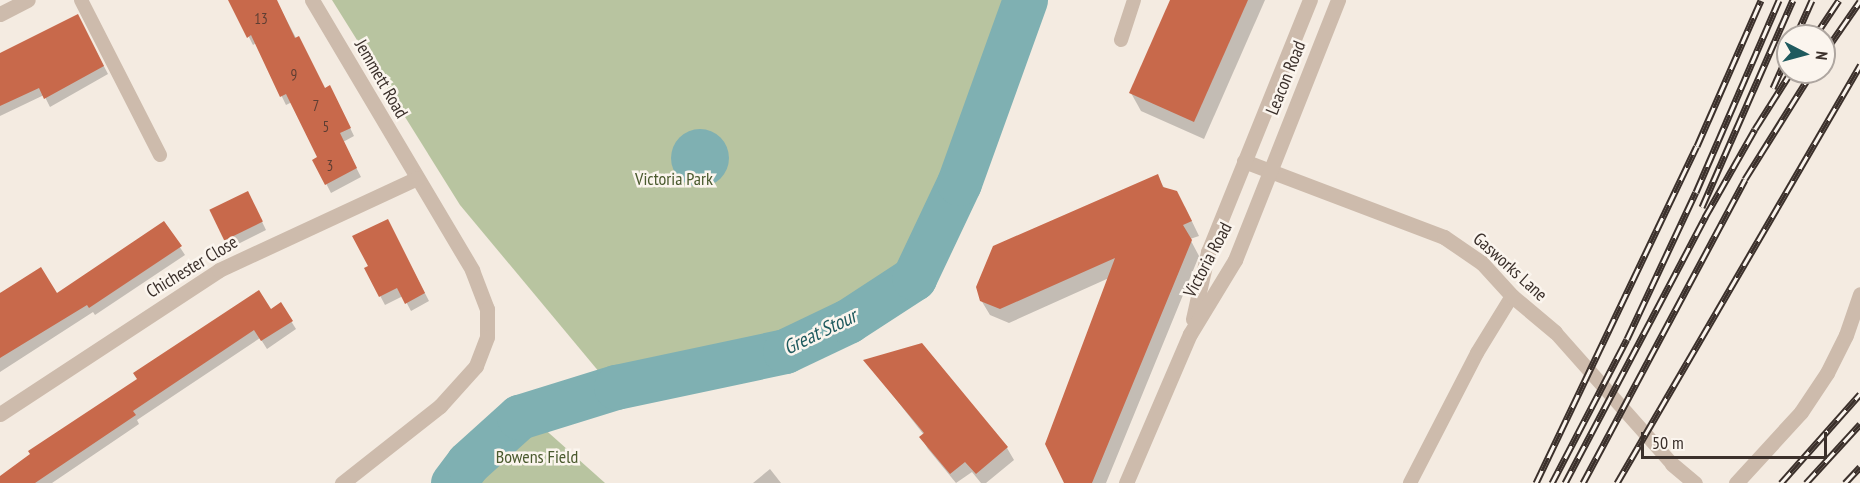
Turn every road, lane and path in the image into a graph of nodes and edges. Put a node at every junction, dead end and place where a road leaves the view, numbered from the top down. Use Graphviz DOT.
graph roads {
  1 [pos="28,0"];
  2 [pos="81,0"];
  3 [pos="312,0"];
  4 [pos="1134,0"];
  5 [pos="1310,0"];
  6 [pos="1338,0"];
  7 [pos="0,14"];
  8 [pos="1121,40"];
  9 [pos="160,155"];
  10 [pos="1244,161"];
  11 [pos="1270,169"];
  12 [pos="417,178"];
  13 [pos="1860,294"];
  14 [pos="1512,296"];
  15 [pos="1555,332"];
  16 [pos="1190,334"];
  17 [pos="0,414"];
  18 [pos="1672,464"];
  19 [pos="342,483"];
  20 [pos="1126,483"];
  21 [pos="1410,483"];
  22 [pos="1695,483"];
  23 [pos="1736,483"];
  1 -- 7 [label="street"];
  2 -- 9 [label="lane"];
  3 -- 12 [label="street, Jemmett Road"];
  4 -- 8 [label="lane"];
  5 -- 10 [label="street, Leacon Road"];
  6 -- 11 [label="street, Leacon Road"];
  10 -- 11 [label="street, Gasworks Lane"];
  10 -- 16 [label="street, Victoria Road"];
  11 -- 14 [label="street, Gasworks Lane"];
  11 -- 16 [label="street, Victoria Road"];
  12 -- 17 [label="street, Chichester Close"];
  12 -- 19 [label="street"];
  13 -- 23 [label="street"];
  14 -- 15 [label="street, Gasworks Lane"];
  14 -- 21 [label="lane"];
  15 -- 18 [label="lane, Gasworks Lane"];
  16 -- 20 [label="street, Victoria Road"];
  18 -- 22 [label="street, Gasworks Lane"];
}
